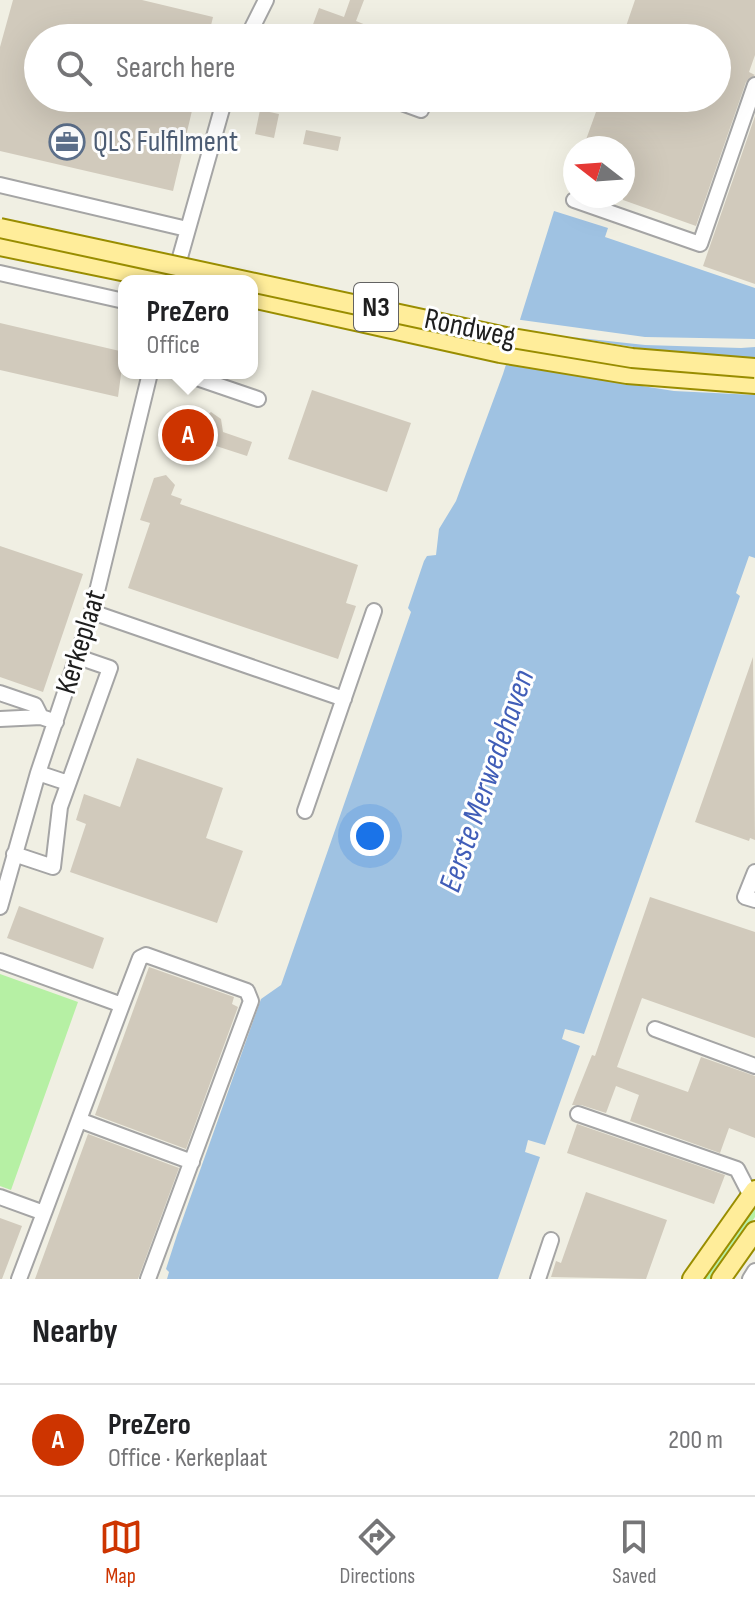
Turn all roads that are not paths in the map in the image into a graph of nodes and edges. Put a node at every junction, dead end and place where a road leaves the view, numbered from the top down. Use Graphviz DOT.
graph roads {
  1 [pos="266,0"];
  2 [pos="254,24"];
  3 [pos="755,85"];
  4 [pos="221,112"];
  5 [pos="0,185"];
  6 [pos="597,208"];
  7 [pos="0,228"];
  8 [pos="187,229"];
  9 [pos="0,246"];
  10 [pos="0,273"];
  11 [pos="143,275"];
  12 [pos="174,275"];
  13 [pos="218,275"];
  14 [pos="258,284"];
  15 [pos="258,299"];
  16 [pos="118,300"];
  17 [pos="755,368"];
  18 [pos="148,379"];
  19 [pos="200,379"];
  20 [pos="755,384"];
  21 [pos="258,399"];
  22 [pos="374,611"];
  23 [pos="92,612"];
  24 [pos="78,657"];
  25 [pos="0,693"];
  26 [pos="344,699"];
  27 [pos="41,717"];
  28 [pos="0,719"];
  29 [pos="56,722"];
  30 [pos="38,773"];
  31 [pos="68,783"];
  32 [pos="305,811"];
  33 [pos="14,854"];
  34 [pos="755,872"];
  35 [pos="1,900"];
  36 [pos="755,900"];
  37 [pos="0,961"];
  38 [pos="122,1005"];
  39 [pos="655,1029"];
  40 [pos="755,1066"];
  41 [pos="578,1114"];
  42 [pos="79,1120"];
  43 [pos="192,1162"];
  44 [pos="753,1193"];
  45 [pos="0,1197"];
  46 [pos="44,1213"];
  47 [pos="755,1231"];
  48 [pos="551,1240"];
  49 [pos="755,1271"];
  50 [pos="19,1279"];
  51 [pos="148,1279"];
  52 [pos="538,1279"];
  53 [pos="692,1279"];
  54 [pos="721,1279"];
  55 [pos="750,1279"];
  1 -- 2 [label="street"];
  3 -- 6 [label="street"];
  4 -- 8 [label="street"];
  5 -- 8 [label="street"];
  7 -- 13 [label="main road, Rondweg / N3, bridge"];
  8 -- 12 [label="street"];
  9 -- 11 [label="main road"];
  10 -- 16 [label="street"];
  14 -- 17 [label="main road, Rondweg / N3, bridge"];
  15 -- 20 [label="main road, Rondweg / N3"];
  18 -- 23 [label="street, Kerkeplaat"];
  19 -- 21 [label="street"];
  22 -- 26 [label="street"];
  23 -- 24 [label="street, Kerkeplaat"];
  23 -- 26 [label="street"];
  24 -- 29 [label="street, Kerkeplaat"];
  24 -- 31 [label="street"];
  25 -- 27 [label="street"];
  26 -- 32 [label="street"];
  27 -- 28 [label="street"];
  27 -- 29 [label="street"];
  29 -- 30 [label="street, Kerkeplaat"];
  30 -- 31 [label="street"];
  30 -- 33 [label="street, Kerkeplaat"];
  31 -- 33 [label="street"];
  33 -- 35 [label="street, Kerkeplaat"];
  34 -- 36 [label="street"];
  37 -- 38 [label="street"];
  38 -- 42 [label="street"];
  38 -- 43 [label="street"];
  39 -- 40 [label="street"];
  41 -- 44 [label="street"];
  42 -- 43 [label="street"];
  42 -- 46 [label="street"];
  43 -- 51 [label="street"];
  44 -- 53 [label="main road"];
  45 -- 46 [label="street"];
  46 -- 50 [label="street"];
  47 -- 54 [label="main road"];
  48 -- 52 [label="street"];
  49 -- 55 [label="street"];
}
